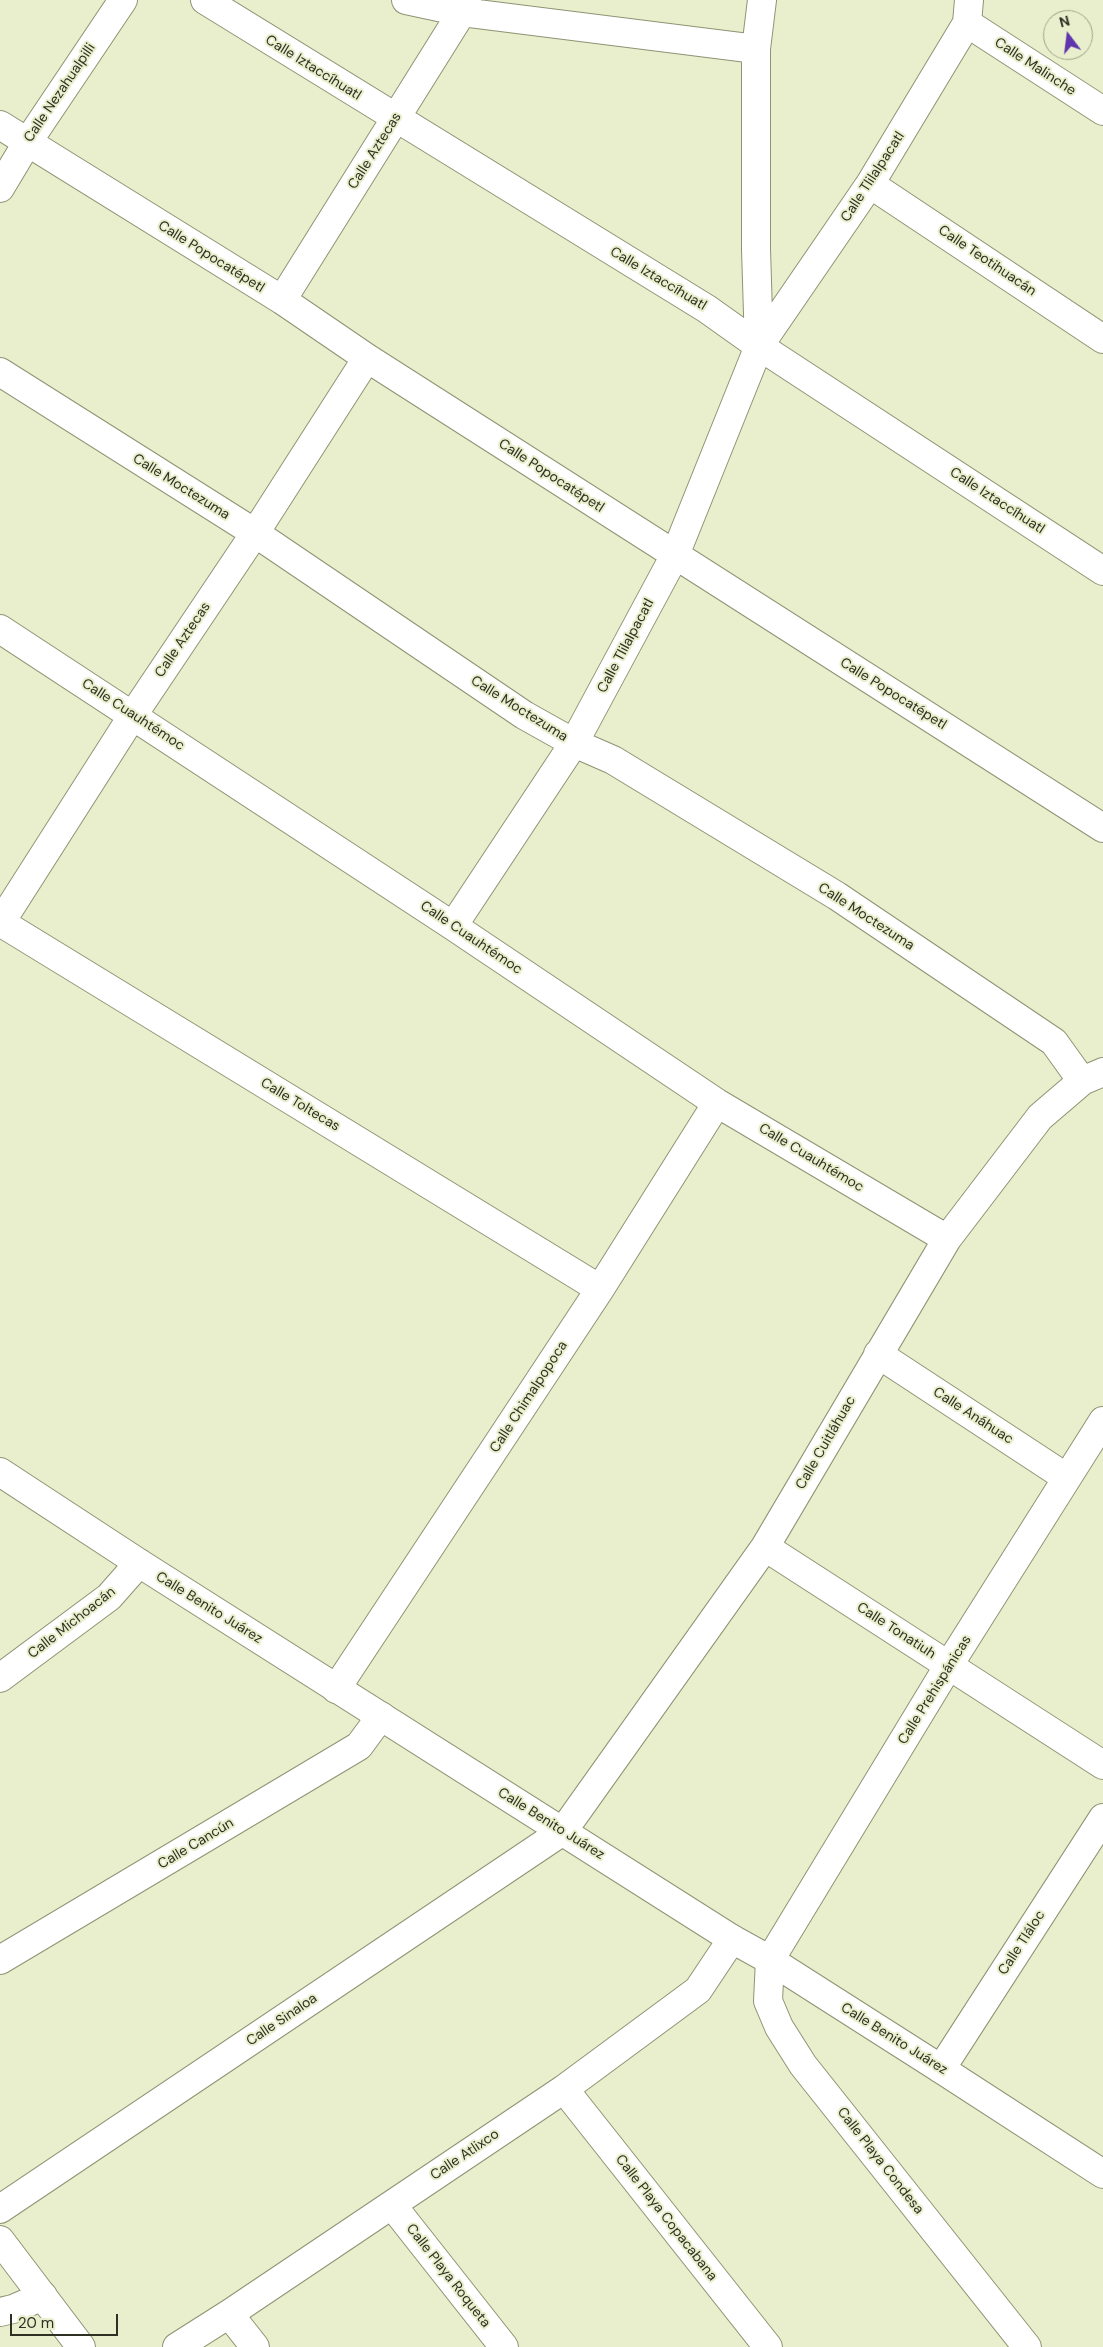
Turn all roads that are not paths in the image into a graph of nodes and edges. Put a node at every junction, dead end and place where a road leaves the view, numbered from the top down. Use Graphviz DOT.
graph roads {
  1 [pos="123,0"];
  2 [pos="205,0"];
  3 [pos="406,0"];
  4 [pos="762,0"];
  5 [pos="464,6"];
  6 [pos="968,12"];
  7 [pos="756,49"];
  8 [pos="1103,111"];
  9 [pos="395,119"];
  10 [pos="0,125"];
  11 [pos="27,142"];
  12 [pos="870,184"];
  13 [pos="0,188"];
  14 [pos="282,300"];
  15 [pos="1103,339"];
  16 [pos="759,346"];
  17 [pos="367,358"];
  18 [pos="0,372"];
  19 [pos="255,533"];
  20 [pos="675,555"];
  21 [pos="1103,571"];
  22 [pos="0,628"];
  23 [pos="133,715"];
  24 [pos="574,743"];
  25 [pos="1103,828"];
  26 [pos="0,922"];
  27 [pos="453,926"];
  28 [pos="1093,1076"];
  29 [pos="717,1103"];
  30 [pos="947,1239"];
  31 [pos="600,1289"];
  32 [pos="878,1354"];
  33 [pos="1103,1421"];
  34 [pos="0,1472"];
  35 [pos="1067,1478"];
  36 [pos="765,1547"];
  37 [pos="138,1563"];
  38 [pos="949,1665"];
  39 [pos="0,1678"];
  40 [pos="336,1689"];
  41 [pos="381,1716"];
  42 [pos="1103,1765"];
  43 [pos="1103,1818"];
  44 [pos="563,1831"];
  45 [pos="732,1940"];
  46 [pos="0,1960"];
  47 [pos="770,1960"];
  48 [pos="942,2068"];
  49 [pos="564,2088"];
  50 [pos="1103,2174"];
  51 [pos="392,2205"];
  52 [pos="0,2208"];
  53 [pos="0,2240"];
  54 [pos="43,2296"];
  55 [pos="0,2312"];
  56 [pos="229,2314"];
  57 [pos="81,2347"];
  58 [pos="177,2347"];
  59 [pos="255,2347"];
  60 [pos="504,2347"];
  61 [pos="768,2347"];
  62 [pos="1027,2347"];
  1 -- 11 [label="street, Calle Nezahualpilli"];
  2 -- 9 [label="street, Calle Iztaccíhuatl"];
  3 -- 5 [label="street"];
  4 -- 7 [label="street, Calle Tlilalpacatl"];
  5 -- 7 [label="street"];
  5 -- 9 [label="street, Calle Aztecas"];
  6 -- 8 [label="street, Calle Malinche"];
  6 -- 12 [label="street, Calle Tlilalpacatl"];
  7 -- 16 [label="street, Calle Tlilalpacatl"];
  9 -- 14 [label="street, Calle Aztecas"];
  9 -- 16 [label="street, Calle Iztaccíhuatl"];
  10 -- 11 [label="street, Calle Popocatépetl"];
  11 -- 13 [label="street, Calle Nezahualpilli"];
  11 -- 14 [label="street, Calle Popocatépetl"];
  12 -- 15 [label="street, Calle Teotihuacán"];
  12 -- 16 [label="street, Calle Tlilalpacatl"];
  14 -- 17 [label="street, Calle Popocatépetl"];
  16 -- 20 [label="street, Calle Tlilalpacatl"];
  16 -- 21 [label="street, Calle Iztaccíhuatl"];
  17 -- 19 [label="street, Calle Aztecas"];
  17 -- 20 [label="street, Calle Popocatépetl"];
  18 -- 19 [label="street, Calle Moctezuma"];
  19 -- 23 [label="street, Calle Aztecas"];
  19 -- 24 [label="street, Calle Moctezuma"];
  20 -- 24 [label="street, Calle Tlilalpacatl"];
  20 -- 25 [label="street, Calle Popocatépetl"];
  22 -- 23 [label="street, Calle Cuauhtémoc"];
  23 -- 26 [label="street, Calle Aztecas"];
  23 -- 27 [label="street, Calle Cuauhtémoc"];
  24 -- 27 [label="street, Calle Tlilalpacatl"];
  24 -- 28 [label="street, Calle Moctezuma"];
  26 -- 31 [label="street, Calle Toltecas"];
  27 -- 29 [label="street, Calle Cuauhtémoc"];
  28 -- 30 [label="street, Calle Cuitláhuac"];
  29 -- 30 [label="street, Calle Cuauhtémoc"];
  29 -- 31 [label="street, Calle Chimalpopoca"];
  30 -- 32 [label="street, Calle Cuitláhuac"];
  31 -- 40 [label="street, Calle Chimalpopoca"];
  32 -- 35 [label="street, Calle Anáhuac"];
  32 -- 36 [label="street, Calle Cuitláhuac"];
  33 -- 35 [label="street, Calle Prehispánicas"];
  34 -- 37 [label="street, Calle Benito Juárez"];
  35 -- 38 [label="street, Calle Prehispánicas"];
  36 -- 38 [label="street, Calle Tonatiuh"];
  36 -- 44 [label="street, Calle Cuitláhuac"];
  37 -- 39 [label="street, Calle Michoacán"];
  37 -- 40 [label="street, Calle Benito Juárez"];
  38 -- 42 [label="street, Calle Tonatiuh"];
  38 -- 47 [label="street, Calle Prehispánicas"];
  40 -- 41 [label="street, Calle Benito Juárez"];
  41 -- 44 [label="street, Calle Benito Juárez"];
  41 -- 46 [label="street, Calle Cancún"];
  43 -- 48 [label="street, Calle Tláloc"];
  44 -- 45 [label="street, Calle Benito Juárez"];
  44 -- 52 [label="street, Calle Sinaloa"];
  45 -- 47 [label="street, Calle Benito Juárez"];
  45 -- 49 [label="street, Calle Atlixco"];
  47 -- 48 [label="street, Calle Benito Juárez"];
  47 -- 62 [label="street, Calle Playa Condesa"];
  48 -- 50 [label="street, Calle Benito Juárez"];
  49 -- 51 [label="street, Calle Atlixco"];
  49 -- 61 [label="street, Calle Playa Copacabana"];
  51 -- 56 [label="street, Calle Atlixco"];
  51 -- 60 [label="street, Calle Playa Roqueta"];
  53 -- 54 [label="street"];
  54 -- 55 [label="street"];
  54 -- 57 [label="street"];
  56 -- 58 [label="street, Calle Atlixco"];
  56 -- 59 [label="street"];
}
